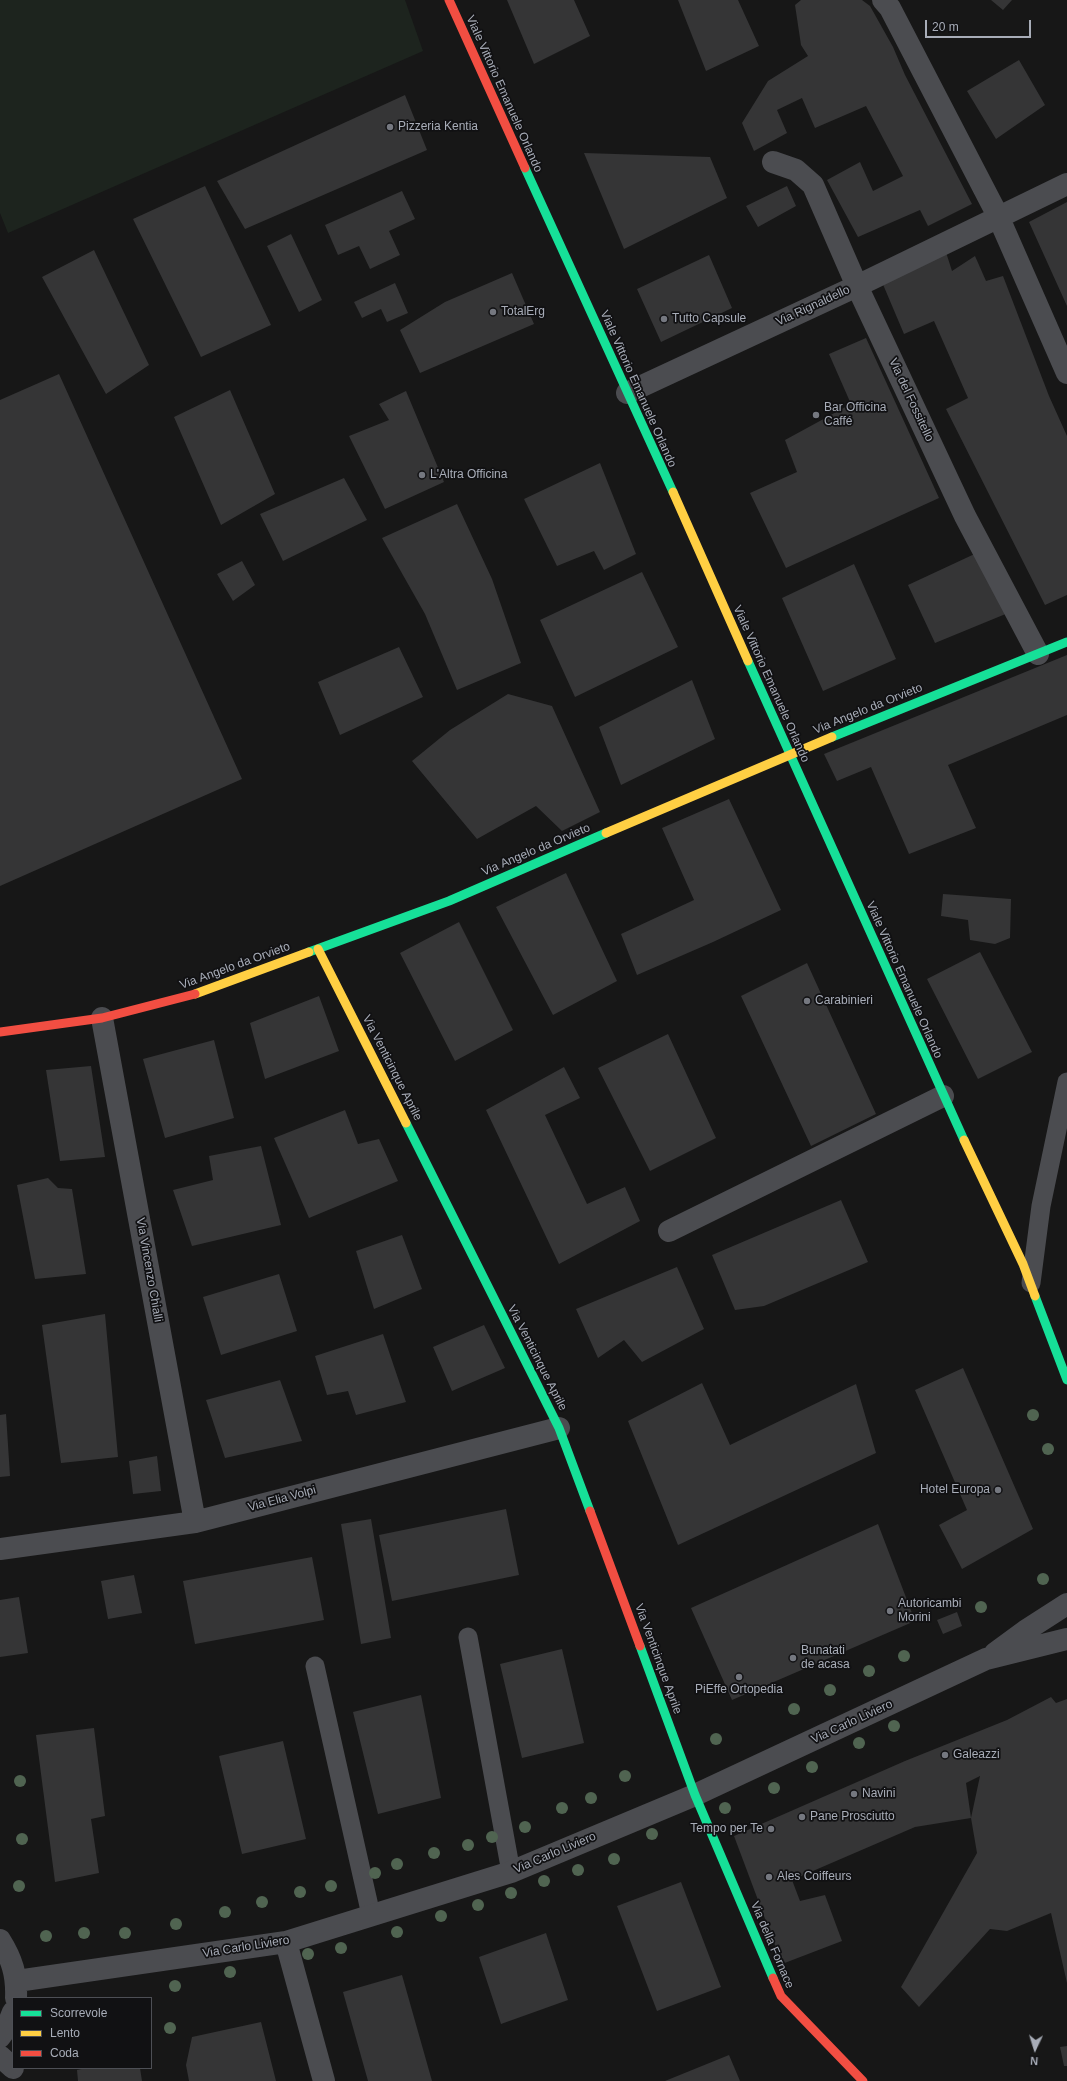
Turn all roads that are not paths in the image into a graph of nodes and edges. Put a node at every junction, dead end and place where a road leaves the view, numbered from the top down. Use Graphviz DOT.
graph roads {
  1 [pos="449,0"];
  2 [pos="883,0"];
  3 [pos="773,162"];
  4 [pos="1067,184"];
  5 [pos="998,216"];
  6 [pos="856,286"];
  7 [pos="1067,373"];
  8 [pos="628,393"];
  9 [pos="1067,642"];
  10 [pos="1038,654"];
  11 [pos="789,754"];
  12 [pos="318,949"];
  13 [pos="102,1018"];
  14 [pos="0,1032"];
  15 [pos="1067,1082"];
  16 [pos="942,1096"];
  17 [pos="669,1231"];
  18 [pos="1031,1283"];
  19 [pos="1067,1380"];
  20 [pos="559,1428"];
  21 [pos="195,1522"];
  22 [pos="0,1549"];
  23 [pos="1067,1604"];
  24 [pos="468,1637"];
  25 [pos="1067,1638"];
  26 [pos="986,1659"];
  27 [pos="315,1666"];
  28 [pos="695,1794"];
  29 [pos="511,1872"];
  30 [pos="371,1915"];
  31 [pos="0,1940"];
  32 [pos="286,1942"];
  33 [pos="16,1990"];
  34 [pos="12,2014"];
  35 [pos="0,2037"];
  36 [pos="0,2056"];
  37 [pos="12,2067"];
  38 [pos="14,2069"];
  39 [pos="24,2081"];
  40 [pos="324,2081"];
  41 [pos="862,2081"];
  1 -- 8 [label="street, Viale Vittorio Emanuele Orlando"];
  2 -- 5 [label="street"];
  3 -- 6 [label="street, Via del Fossitello"];
  4 -- 5 [label="street, Via Rignaldello"];
  5 -- 6 [label="street, Via Rignaldello"];
  5 -- 7 [label="street"];
  6 -- 8 [label="street, Via Rignaldello"];
  6 -- 10 [label="street, Via del Fossitello"];
  8 -- 11 [label="street, Viale Vittorio Emanuele Orlando"];
  9 -- 10 [label="street, Via Angelo da Orvieto"];
  10 -- 11 [label="street, Via Angelo da Orvieto"];
  11 -- 12 [label="street, Via Angelo da Orvieto"];
  11 -- 16 [label="street, Viale Vittorio Emanuele Orlando"];
  12 -- 13 [label="street, Via Angelo da Orvieto"];
  12 -- 20 [label="street, Via Venticinque Aprile"];
  13 -- 14 [label="street, Via Angelo da Orvieto"];
  13 -- 21 [label="street, Via Vincenzo Chialli"];
  15 -- 18 [label="lane"];
  16 -- 17 [label="street"];
  16 -- 18 [label="street, Viale Vittorio Emanuele Orlando"];
  18 -- 19 [label="street, Viale Vittorio Emanuele Orlando"];
  20 -- 21 [label="street, Via Elia Volpi"];
  20 -- 28 [label="street, Via Venticinque Aprile"];
  21 -- 22 [label="street, Via Elia Volpi"];
  23 -- 26 [label="street"];
  24 -- 29 [label="lane"];
  25 -- 26 [label="street, Via Carlo Liviero"];
  26 -- 28 [label="street, Via Carlo Liviero"];
  27 -- 30 [label="lane"];
  28 -- 29 [label="street, Via Carlo Liviero"];
  28 -- 41 [label="street, Via della Fornace"];
  29 -- 30 [label="street, Via Carlo Liviero"];
  30 -- 32 [label="street, Via Carlo Liviero"];
  31 -- 33 [label="street"];
  32 -- 33 [label="street, Via Carlo Liviero"];
  32 -- 40 [label="street"];
  34 -- 35 [label="street"];
  36 -- 37 [label="street"];
  38 -- 39 [label="street"];
}
